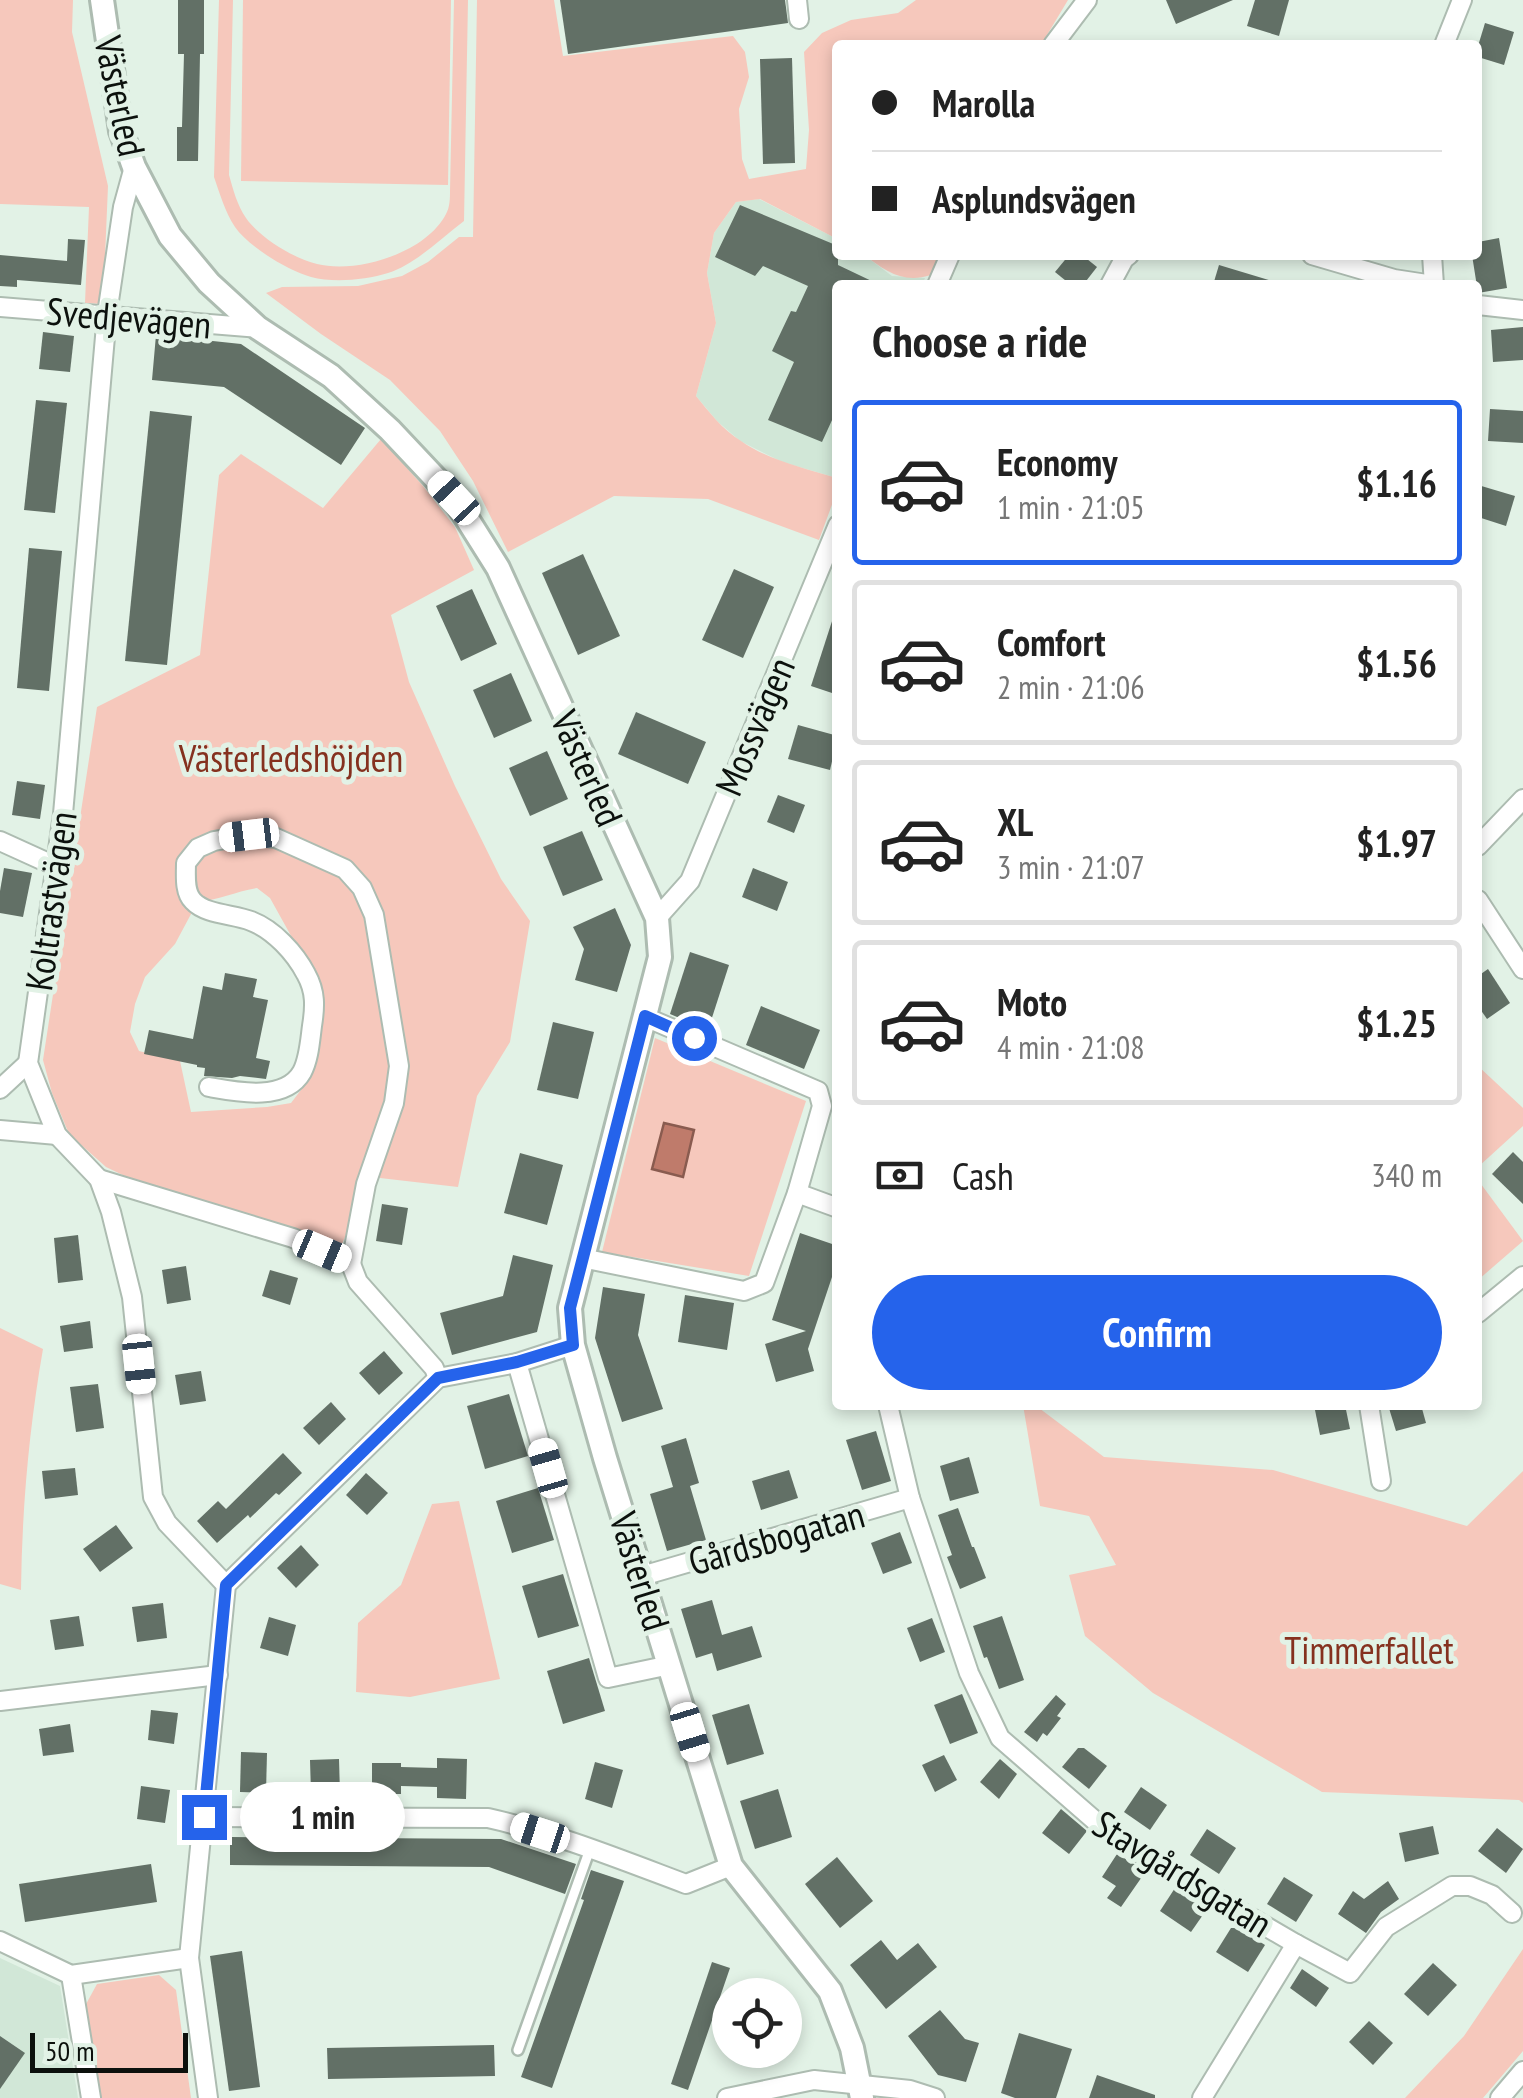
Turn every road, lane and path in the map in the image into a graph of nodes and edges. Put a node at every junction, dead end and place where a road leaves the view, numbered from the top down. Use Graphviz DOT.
graph roads {
  1 [pos="102,0"];
  2 [pos="1086,0"];
  3 [pos="1462,0"];
  4 [pos="1057,40"];
  5 [pos="1446,40"];
  6 [pos="134,167"];
  7 [pos="1329,260"];
  8 [pos="1401,280"];
  9 [pos="1482,305"];
  10 [pos="0,307"];
  11 [pos="1523,310"];
  12 [pos="107,314"];
  13 [pos="258,328"];
  14 [pos="832,539"];
  15 [pos="1523,798"];
  16 [pos="0,841"];
  17 [pos="1482,842"];
  18 [pos="55,866"];
  19 [pos="1482,906"];
  20 [pos="657,918"];
  21 [pos="1523,969"];
  22 [pos="645,1016"];
  23 [pos="28,1063"];
  24 [pos="209,1087"];
  25 [pos="0,1089"];
  26 [pos="0,1130"];
  27 [pos="56,1135"];
  28 [pos="99,1180"];
  29 [pos="797,1193"];
  30 [pos="832,1206"];
  31 [pos="582,1258"];
  32 [pos="352,1264"];
  33 [pos="1523,1276"];
  34 [pos="1482,1311"];
  35 [pos="573,1345"];
  36 [pos="517,1362"];
  37 [pos="438,1378"];
  38 [pos="889,1410"];
  39 [pos="1370,1410"];
  40 [pos="1381,1481"];
  41 [pos="910,1498"];
  42 [pos="642,1576"];
  43 [pos="226,1585"];
  44 [pos="670,1665"];
  45 [pos="218,1675"];
  46 [pos="0,1701"];
  47 [pos="204,1817"];
  48 [pos="590,1850"];
  49 [pos="731,1866"];
  50 [pos="1512,1913"];
  51 [pos="0,1941"];
  52 [pos="1296,1944"];
  53 [pos="189,1958"];
  54 [pos="71,1975"];
  55 [pos="518,2050"];
  56 [pos="1523,2071"];
  57 [pos="860,2091"];
  58 [pos="90,2098"];
  59 [pos="208,2098"];
  60 [pos="726,2098"];
  61 [pos="934,2098"];
  62 [pos="1202,2098"];
  63 [pos="1500,2098"];
  1 -- 6 [label="street, Västerled"];
  2 -- 4 [label="street"];
  3 -- 5 [label="street"];
  6 -- 12 [label="street, Koltrastvägen"];
  6 -- 13 [label="street, Västerled"];
  7 -- 8 [label="street"];
  9 -- 11 [label="street"];
  10 -- 12 [label="street, Svedjevägen"];
  12 -- 13 [label="street, Svedjevägen"];
  12 -- 18 [label="street, Koltrastvägen"];
  13 -- 20 [label="street, Västerled"];
  14 -- 20 [label="street, Mossvägen"];
  15 -- 17 [label="street"];
  16 -- 18 [label="street"];
  18 -- 23 [label="street, Koltrastvägen"];
  19 -- 21 [label="street"];
  20 -- 22 [label="street, Västerled"];
  22 -- 29 [label="street"];
  22 -- 31 [label="street, Västerled"];
  23 -- 25 [label="street"];
  23 -- 27 [label="street, Koltrastvägen"];
  24 -- 32 [label="street"];
  26 -- 27 [label="street"];
  27 -- 28 [label="street, Koltrastvägen"];
  28 -- 32 [label="street"];
  28 -- 43 [label="street, Koltrastvägen"];
  29 -- 30 [label="street"];
  29 -- 31 [label="street"];
  31 -- 35 [label="street, Västerled"];
  32 -- 37 [label="street"];
  33 -- 34 [label="street"];
  35 -- 36 [label="street"];
  35 -- 42 [label="street, Västerled"];
  36 -- 37 [label="street"];
  36 -- 44 [label="street, Västerled"];
  37 -- 43 [label="street"];
  38 -- 41 [label="street, Stavgårdsgatan"];
  39 -- 40 [label="street"];
  41 -- 42 [label="street, Gårdsbogatan"];
  41 -- 52 [label="street, Stavgårdsgatan"];
  42 -- 44 [label="street, Västerled"];
  43 -- 45 [label="street"];
  44 -- 49 [label="street, Västerled"];
  45 -- 46 [label="street"];
  45 -- 47 [label="street"];
  47 -- 48 [label="street"];
  47 -- 53 [label="street"];
  48 -- 49 [label="street"];
  48 -- 55 [label="lane"];
  49 -- 57 [label="street, Västerled"];
  50 -- 52 [label="street, Stavgårdsgatan"];
  51 -- 54 [label="street"];
  52 -- 62 [label="street"];
  53 -- 54 [label="street"];
  53 -- 59 [label="street"];
  54 -- 58 [label="street"];
  56 -- 63 [label="street"];
  57 -- 60 [label="street"];
  57 -- 61 [label="street"];
}
